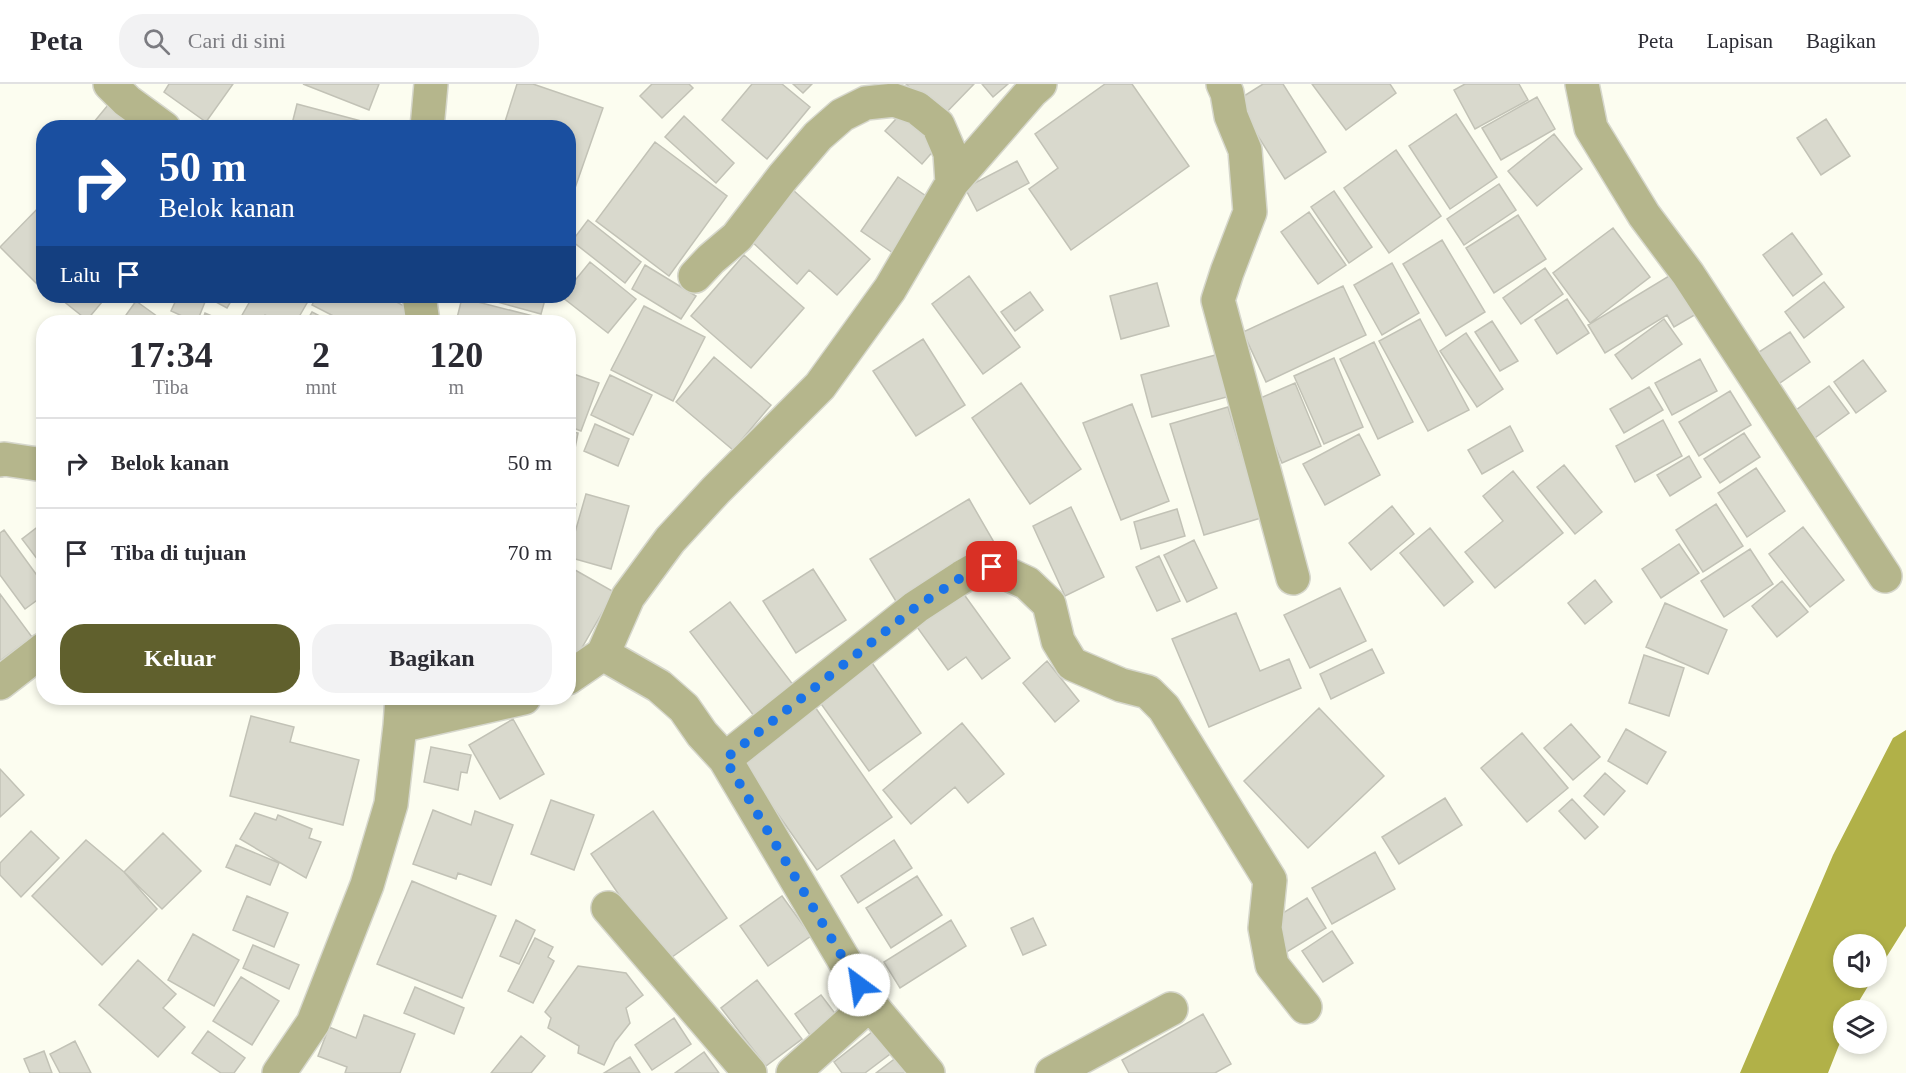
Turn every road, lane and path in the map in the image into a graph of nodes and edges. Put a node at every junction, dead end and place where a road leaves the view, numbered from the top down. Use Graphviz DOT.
graph roads {
  1 [pos="110,84"];
  2 [pos="431,84"];
  3 [pos="1040,84"];
  4 [pos="1223,84"];
  5 [pos="1581,84"];
  6 [pos="153,120"];
  7 [pos="429,120"];
  8 [pos="952,183"];
  9 [pos="695,276"];
  10 [pos="0,460"];
  11 [pos="36,464"];
  12 [pos="1885,576"];
  13 [pos="1293,578"];
  14 [pos="36,654"];
  15 [pos="603,654"];
  16 [pos="576,673"];
  17 [pos="0,683"];
  18 [pos="462,705"];
  19 [pos="401,712"];
  20 [pos="725,759"];
  21 [pos="608,908"];
  22 [pos="870,1004"];
  23 [pos="1305,1008"];
  24 [pos="1171,1009"];
  25 [pos="279,1073"];
  26 [pos="750,1073"];
  27 [pos="793,1073"];
  28 [pos="928,1073"];
  29 [pos="1052,1073"];
  1 -- 6 [label="street"];
  2 -- 7 [label="street"];
  3 -- 8 [label="street"];
  4 -- 13 [label="street"];
  5 -- 12 [label="street"];
  8 -- 9 [label="street"];
  8 -- 15 [label="street"];
  10 -- 11 [label="street"];
  14 -- 17 [label="street"];
  15 -- 16 [label="street"];
  15 -- 20 [label="street"];
  18 -- 19 [label="street"];
  19 -- 25 [label="street"];
  20 -- 22 [label="street"];
  20 -- 23 [label="street"];
  21 -- 26 [label="street"];
  22 -- 27 [label="street"];
  22 -- 28 [label="street"];
  24 -- 29 [label="street"];
}
